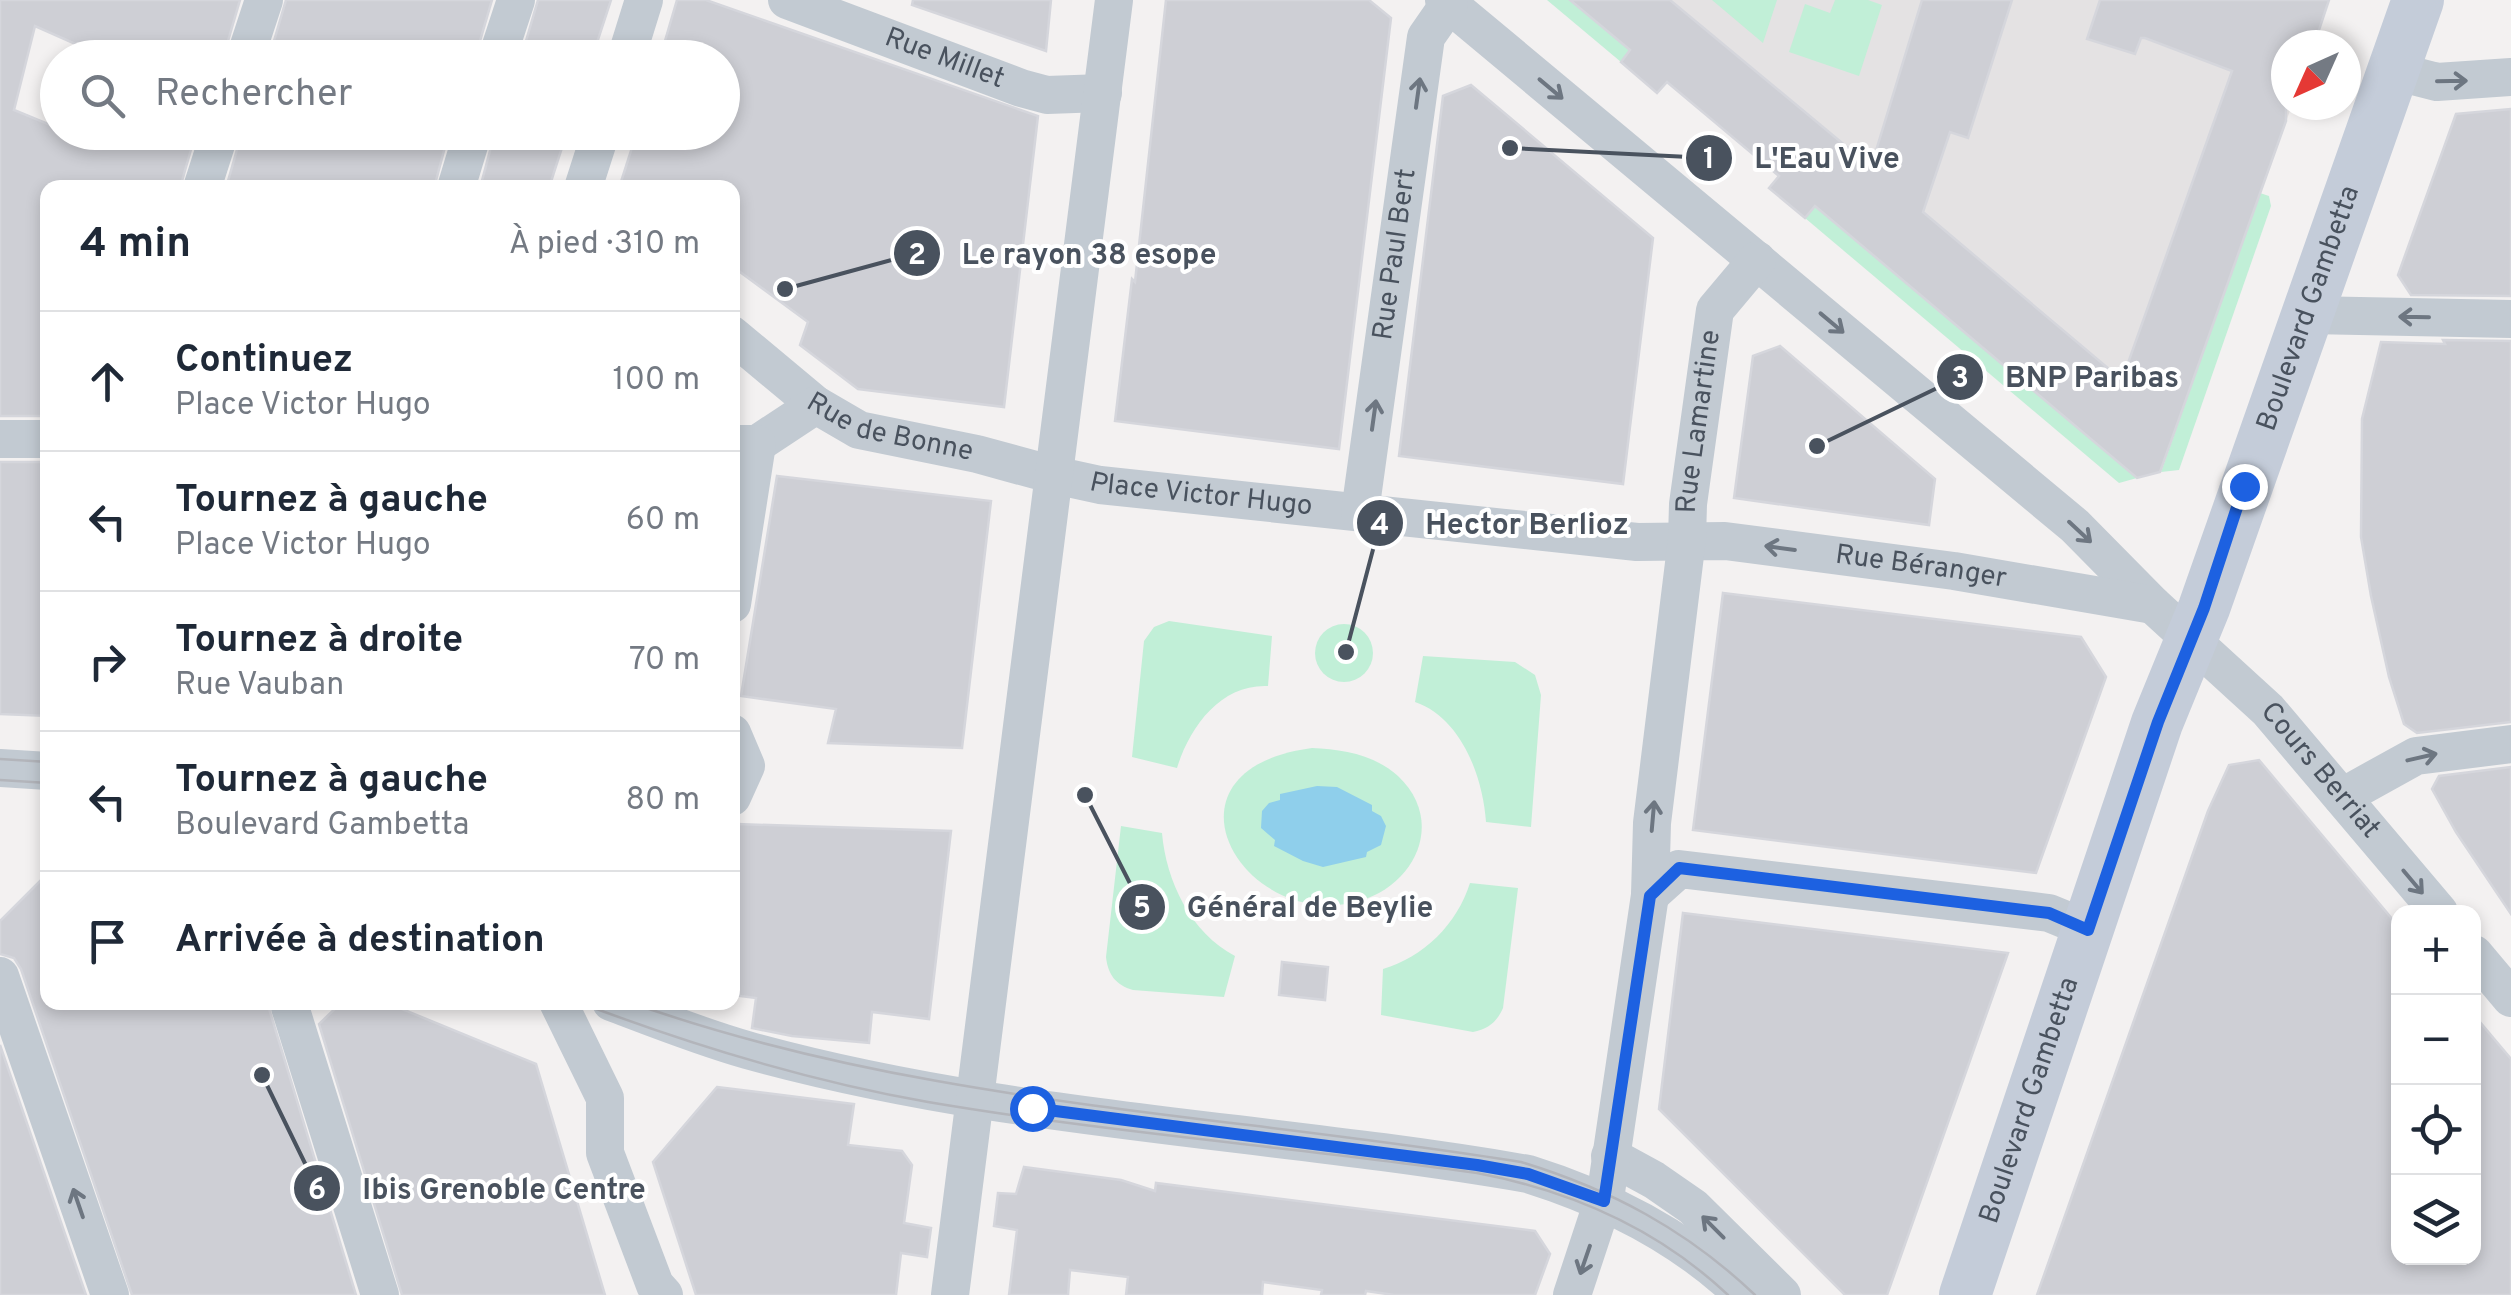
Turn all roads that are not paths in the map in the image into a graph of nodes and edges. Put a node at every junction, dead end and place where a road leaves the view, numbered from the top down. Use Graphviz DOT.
graph roads {
  1 [pos="264,0"];
  2 [pos="516,0"];
  3 [pos="644,0"];
  4 [pos="787,0"];
  5 [pos="1114,0"];
  6 [pos="2418,0"];
  7 [pos="1447,2"];
  8 [pos="251,40"];
  9 [pos="503,40"];
  10 [pos="632,40"];
  11 [pos="2394,71"];
  12 [pos="2511,77"];
  13 [pos="1103,93"];
  14 [pos="214,150"];
  15 [pos="468,150"];
  16 [pos="596,150"];
  17 [pos="205,180"];
  18 [pos="459,180"];
  19 [pos="586,180"];
  20 [pos="1757,260"];
  21 [pos="2309,314"];
  22 [pos="2511,319"];
  23 [pos="740,342"];
  24 [pos="816,405"];
  25 [pos="0,438"];
  26 [pos="40,439"];
  27 [pos="745,444"];
  28 [pos="1054,475"];
  29 [pos="740,506"];
  30 [pos="1360,512"];
  31 [pos="1687,539"];
  32 [pos="2172,622"];
  33 [pos="2511,744"];
  34 [pos="0,768"];
  35 [pos="40,770"];
  36 [pos="2342,797"];
  37 [pos="1650,896"];
  38 [pos="2433,905"];
  39 [pos="2088,930"];
  40 [pos="2481,962"];
  41 [pos="0,976"];
  42 [pos="2511,998"];
  43 [pos="291,1010"];
  44 [pos="562,1010"];
  45 [pos="633,1010"];
  46 [pos="975,1086"];
  47 [pos="1610,1156"];
  48 [pos="1604,1201"];
  49 [pos="110,1295"];
  50 [pos="380,1295"];
  51 [pos="664,1295"];
  52 [pos="950,1295"];
  53 [pos="1572,1295"];
  54 [pos="1742,1295"];
  55 [pos="1782,1295"];
  56 [pos="1966,1295"];
  1 -- 8 [label="street"];
  2 -- 9 [label="street"];
  3 -- 10 [label="street"];
  4 -- 13 [label="street, Rue Millet"];
  5 -- 13 [label="street"];
  6 -- 11 [label="street, Boulevard Gambetta"];
  7 -- 20 [label="street, Cours Berriat, one-way"];
  30 -- 7 [label="street, Rue Paul Bert, one-way"];
  11 -- 12 [label="street, one-way"];
  11 -- 21 [label="street, Boulevard Gambetta"];
  13 -- 28 [label="street"];
  14 -- 17 [label="street"];
  15 -- 18 [label="street"];
  16 -- 19 [label="street"];
  20 -- 31 [label="street, Rue Lamartine"];
  20 -- 32 [label="street, Cours Berriat, one-way"];
  22 -- 21 [label="street, one-way"];
  21 -- 32 [label="street, Boulevard Gambetta"];
  23 -- 24 [label="street"];
  24 -- 27 [label="street, Rue de Bonne"];
  24 -- 28 [label="street, Rue de Bonne"];
  25 -- 26 [label="street"];
  27 -- 29 [label="street"];
  28 -- 30 [label="street, Place Victor Hugo"];
  28 -- 46 [label="street, Place Victor Hugo"];
  30 -- 31 [label="street, Place Victor Hugo"];
  32 -- 31 [label="street, Rue Béranger, one-way"];
  37 -- 31 [label="street, one-way"];
  32 -- 36 [label="street, Cours Berriat"];
  32 -- 39 [label="street, Boulevard Gambetta"];
  36 -- 33 [label="street, one-way"];
  34 -- 35 [label="street"];
  36 -- 38 [label="street, Cours Berriat, one-way"];
  37 -- 39 [label="street"];
  37 -- 47 [label="street"];
  39 -- 56 [label="street, Boulevard Gambetta"];
  40 -- 42 [label="street"];
  49 -- 41 [label="street, one-way"];
  43 -- 50 [label="street"];
  44 -- 51 [label="street"];
  45 -- 46 [label="street"];
  46 -- 48 [label="street"];
  46 -- 52 [label="street, Place Victor Hugo"];
  47 -- 48 [label="street"];
  55 -- 47 [label="street, one-way"];
  48 -- 53 [label="street, one-way"];
  48 -- 54 [label="street"];
}
